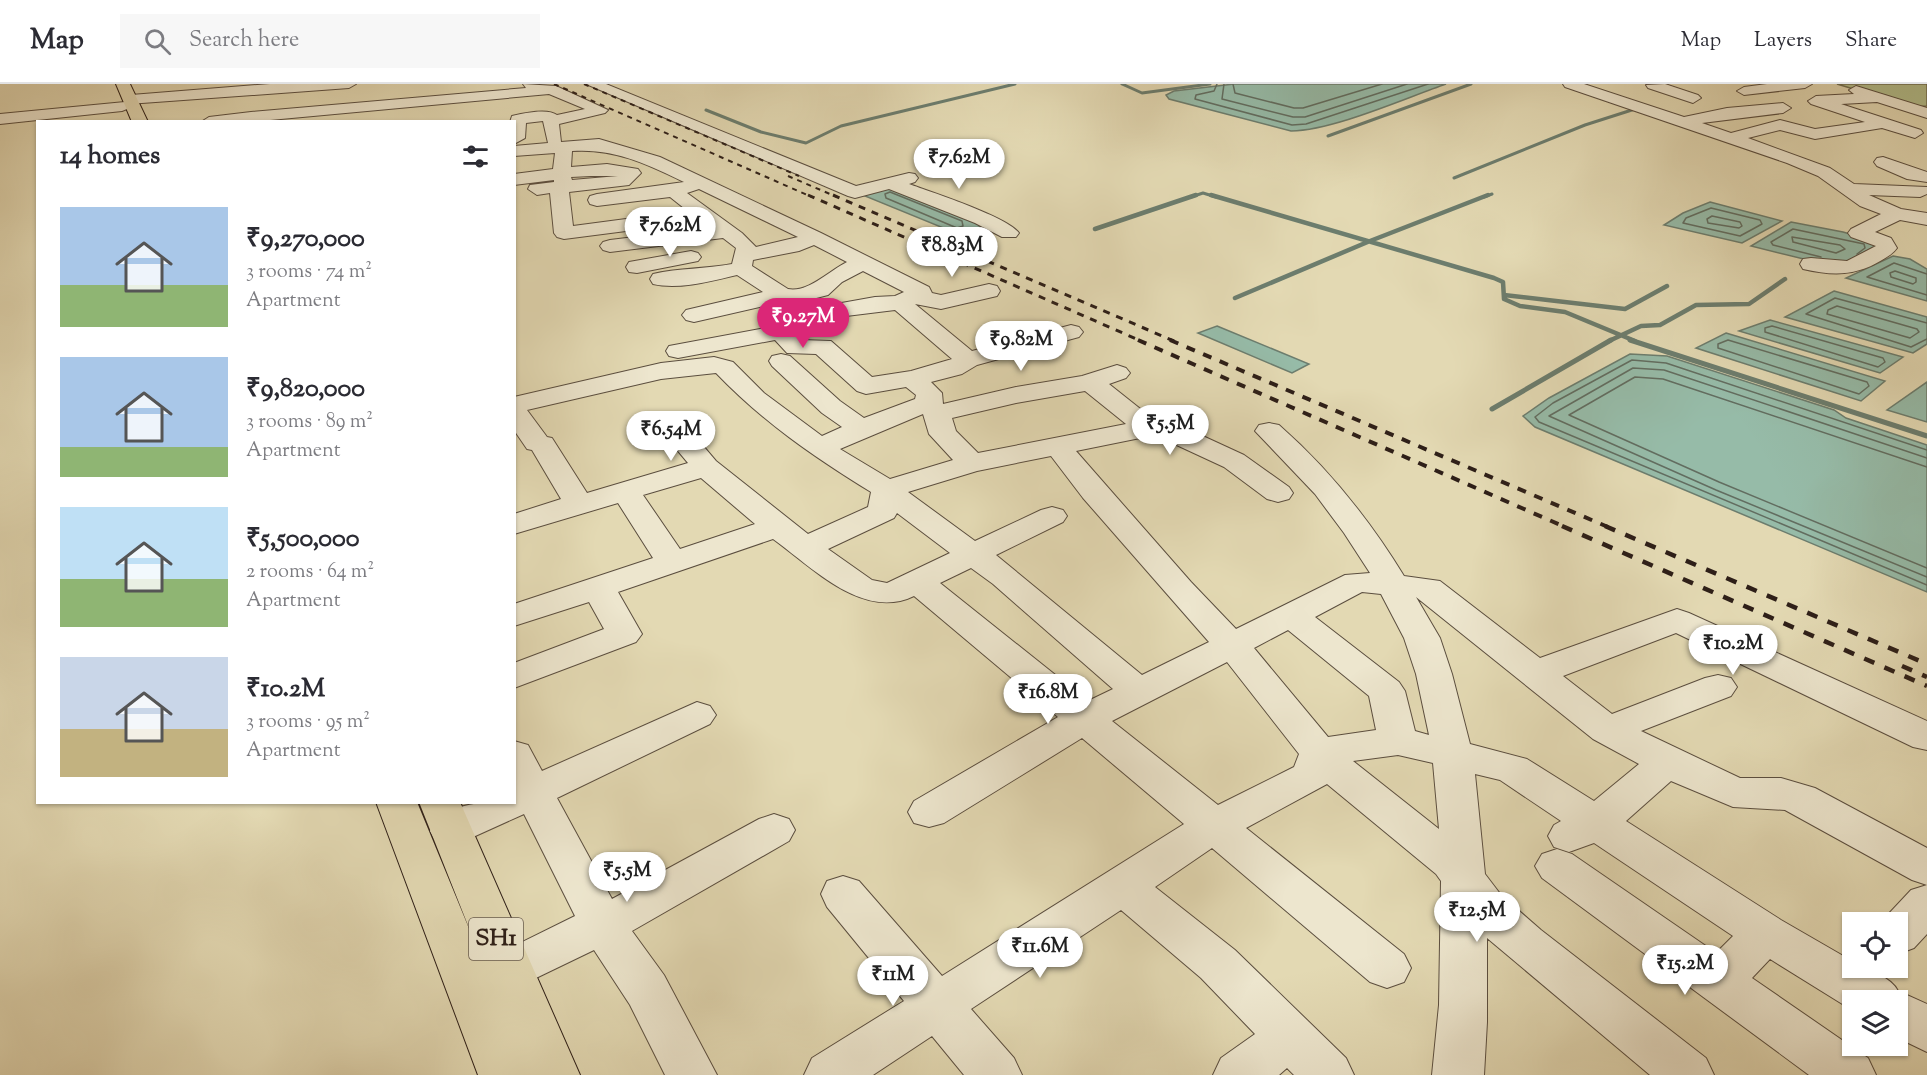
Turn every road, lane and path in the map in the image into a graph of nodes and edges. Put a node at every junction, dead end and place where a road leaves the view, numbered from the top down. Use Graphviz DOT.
graph roads {
  1 [pos="350,84"];
  2 [pos="441,84"];
  3 [pos="593,84"];
  4 [pos="1570,84"];
  5 [pos="1805,84"];
  6 [pos="1834,84"];
  7 [pos="1637,86"];
  8 [pos="1653,86"];
  9 [pos="281,87"];
  10 [pos="537,87"];
  11 [pos="121,93"];
  12 [pos="1722,95"];
  13 [pos="1878,97"];
  14 [pos="1687,100"];
  15 [pos="0,104"];
  16 [pos="533,107"];
  17 [pos="1762,108"];
  18 [pos="437,109"];
  19 [pos="1641,109"];
  20 [pos="1920,109"];
  21 [pos="1727,113"];
  22 [pos="1852,113"];
  23 [pos="1804,114"];
  24 [pos="348,115"];
  25 [pos="272,117"];
  26 [pos="0,119"];
  27 [pos="128,120"];
  28 [pos="139,120"];
  29 [pos="234,120"];
  30 [pos="553,121"];
  31 [pos="516,122"];
  32 [pos="516,122"];
  33 [pos="1681,123"];
  34 [pos="1780,125"];
  35 [pos="1882,131"];
  36 [pos="1917,136"];
  37 [pos="1729,138"];
  38 [pos="1927,148"];
  39 [pos="516,152"];
  40 [pos="607,157"];
  41 [pos="1883,162"];
  42 [pos="560,170"];
  43 [pos="516,180"];
  44 [pos="702,183"];
  45 [pos="1923,184"];
  46 [pos="1850,188"];
  47 [pos="516,191"];
  48 [pos="674,191"];
  49 [pos="1897,214"];
  50 [pos="1927,219"];
  51 [pos="626,225"];
  52 [pos="724,232"];
  53 [pos="1010,234"];
  54 [pos="814,237"];
  55 [pos="610,246"];
  56 [pos="744,257"];
  57 [pos="862,263"];
  58 [pos="1811,264"];
  59 [pos="690,275"];
  60 [pos="773,289"];
  61 [pos="989,291"];
  62 [pos="908,299"];
  63 [pos="694,315"];
  64 [pos="780,332"];
  65 [pos="1071,332"];
  66 [pos="968,360"];
  67 [pos="781,361"];
  68 [pos="557,367"];
  69 [pos="680,370"];
  70 [pos="1117,373"];
  71 [pos="911,379"];
  72 [pos="1090,382"];
  73 [pos="572,392"];
  74 [pos="516,405"];
  75 [pos="932,409"];
  76 [pos="516,416"];
  77 [pos="672,427"];
  78 [pos="1147,427"];
  79 [pos="861,428"];
  80 [pos="1269,431"];
  81 [pos="1058,446"];
  82 [pos="526,447"];
  83 [pos="819,448"];
  84 [pos="972,463"];
  85 [pos="706,466"];
  86 [pos="886,489"];
  87 [pos="626,492"];
  88 [pos="1278,493"];
  89 [pos="579,505"];
  90 [pos="1052,516"];
  91 [pos="516,524"];
  92 [pos="777,527"];
  93 [pos="806,547"];
  94 [pos="974,553"];
  95 [pos="672,562"];
  96 [pos="916,581"];
  97 [pos="1392,584"];
  98 [pos="598,588"];
  99 [pos="516,615"];
  100 [pos="1292,616"];
  101 [pos="1233,646"];
  102 [pos="1536,673"];
  103 [pos="516,675"];
  104 [pos="1718,687"];
  105 [pos="1139,692"];
  106 [pos="697,715"];
  107 [pos="1084,719"];
  108 [pos="1607,730"];
  109 [pos="1927,737"];
  110 [pos="1398,741"];
  111 [pos="1318,752"];
  112 [pos="1452,754"];
  113 [pos="1667,762"];
  114 [pos="518,788"];
  115 [pos="397,804"];
  116 [pos="478,804"];
  117 [pos="929,812"];
  118 [pos="445,817"];
  119 [pos="1214,826"];
  120 [pos="774,830"];
  121 [pos="1575,841"];
  122 [pos="1927,868"];
  123 [pos="1464,880"];
  124 [pos="1123,885"];
  125 [pos="843,894"];
  126 [pos="1927,903"];
  127 [pos="602,924"];
  128 [pos="1908,924"];
  129 [pos="1766,933"];
  130 [pos="1387,968"];
  131 [pos="509,971"];
  132 [pos="1720,981"];
  133 [pos="1861,990"];
  134 [pos="937,1008"];
  135 [pos="1908,1018"];
  136 [pos="1927,1030"];
  137 [pos="1290,1037"];
  138 [pos="504,1075"];
  139 [pos="554,1075"];
  140 [pos="691,1075"];
  141 [pos="830,1075"];
  142 [pos="996,1075"];
  143 [pos="1239,1075"];
  144 [pos="1328,1075"];
  145 [pos="1458,1075"];
  146 [pos="1688,1075"];
  147 [pos="1850,1075"];
  1 -- 9 [label="street"];
  2 -- 18 [label="street"];
  3 -- 53 [label="street"];
  4 -- 19 [label="street"];
  5 -- 12 [label="street"];
  6 -- 13 [label="street"];
  7 -- 14 [label="street"];
  8 -- 14 [label="street"];
  9 -- 11 [label="street"];
  9 -- 25 [label="street"];
  10 -- 18 [label="street"];
  10 -- 30 [label="street"];
  11 -- 15 [label="street"];
  11 -- 26 [label="street"];
  11 -- 27 [label="main road"];
  11 -- 28 [label="main road"];
  12 -- 14 [label="street"];
  12 -- 17 [label="street"];
  13 -- 20 [label="street"];
  13 -- 22 [label="street"];
  14 -- 19 [label="street"];
  14 -- 21 [label="street"];
  16 -- 32 [label="street"];
  17 -- 21 [label="street"];
  17 -- 23 [label="street"];
  18 -- 24 [label="street"];
  19 -- 33 [label="street"];
  20 -- 22 [label="street"];
  21 -- 33 [label="street"];
  22 -- 23 [label="street"];
  22 -- 35 [label="street"];
  23 -- 34 [label="street"];
  24 -- 25 [label="street"];
  25 -- 29 [label="street"];
  30 -- 31 [label="street"];
  30 -- 42 [label="street"];
  33 -- 37 [label="street"];
  34 -- 35 [label="street"];
  34 -- 37 [label="street"];
  35 -- 36 [label="street"];
  36 -- 38 [label="street"];
  37 -- 46 [label="street"];
  39 -- 42 [label="street"];
  40 -- 42 [label="street"];
  41 -- 45 [label="street"];
  42 -- 43 [label="street"];
  42 -- 44 [label="street"];
  42 -- 47 [label="street"];
  42 -- 48 [label="street"];
  42 -- 51 [label="street"];
  44 -- 48 [label="street"];
  44 -- 54 [label="street"];
  45 -- 46 [label="street"];
  46 -- 49 [label="street"];
  48 -- 52 [label="street"];
  49 -- 50 [label="street"];
  49 -- 58 [label="street"];
  52 -- 55 [label="street"];
  52 -- 56 [label="street"];
  54 -- 56 [label="street"];
  54 -- 57 [label="street"];
  56 -- 59 [label="street"];
  56 -- 59 [label="street"];
  56 -- 60 [label="street"];
  57 -- 60 [label="street"];
  57 -- 62 [label="street"];
  59 -- 60 [label="street"];
  60 -- 63 [label="street"];
  61 -- 62 [label="street"];
  62 -- 64 [label="street"];
  62 -- 66 [label="street"];
  64 -- 69 [label="street"];
  64 -- 71 [label="street"];
  65 -- 66 [label="street"];
  66 -- 71 [label="street"];
  67 -- 79 [label="street"];
  68 -- 73 [label="street"];
  69 -- 73 [label="street"];
  69 -- 83 [label="street"];
  70 -- 72 [label="street"];
  71 -- 75 [label="street"];
  72 -- 75 [label="street"];
  72 -- 78 [label="street"];
  73 -- 74 [label="street"];
  75 -- 79 [label="street"];
  75 -- 84 [label="street"];
  76 -- 82 [label="street"];
  77 -- 85 [label="street"];
  78 -- 81 [label="street"];
  78 -- 88 [label="street"];
  79 -- 83 [label="street"];
  80 -- 97 [label="street"];
  81 -- 84 [label="street"];
  81 -- 101 [label="street"];
  82 -- 89 [label="street"];
  83 -- 86 [label="street"];
  84 -- 86 [label="street"];
  85 -- 87 [label="street"];
  85 -- 92 [label="street"];
  86 -- 93 [label="street"];
  86 -- 94 [label="street"];
  87 -- 89 [label="street"];
  87 -- 95 [label="street"];
  89 -- 91 [label="street"];
  90 -- 94 [label="street"];
  92 -- 93 [label="street"];
  92 -- 95 [label="street"];
  93 -- 96 [label="street"];
  94 -- 96 [label="street"];
  94 -- 105 [label="street"];
  95 -- 98 [label="street"];
  96 -- 107 [label="street"];
  97 -- 100 [label="street"];
  97 -- 102 [label="street"];
  97 -- 112 [label="street"];
  98 -- 99 [label="street"];
  98 -- 103 [label="street"];
  100 -- 101 [label="street"];
  100 -- 110 [label="street"];
  101 -- 105 [label="street"];
  101 -- 111 [label="street"];
  102 -- 108 [label="street"];
  102 -- 109 [label="street"];
  104 -- 108 [label="street"];
  105 -- 107 [label="street"];
  106 -- 114 [label="street"];
  107 -- 117 [label="street"];
  107 -- 119 [label="street"];
  108 -- 113 [label="street"];
  110 -- 111 [label="street"];
  110 -- 112 [label="street"];
  111 -- 119 [label="street"];
  111 -- 123 [label="street"];
  112 -- 121 [label="street"];
  112 -- 123 [label="street"];
  113 -- 121 [label="street"];
  113 -- 122 [label="street"];
  114 -- 127 [label="street"];
  115 -- 138 [label="main road, SH1"];
  116 -- 118 [label="street"];
  118 -- 131 [label="main road, SH1"];
  119 -- 124 [label="street"];
  119 -- 130 [label="street"];
  120 -- 127 [label="street"];
  121 -- 129 [label="street"];
  121 -- 132 [label="street"];
  123 -- 145 [label="street"];
  123 -- 146 [label="street"];
  124 -- 134 [label="street"];
  124 -- 137 [label="street"];
  125 -- 134 [label="street"];
  126 -- 128 [label="street"];
  127 -- 131 [label="street"];
  127 -- 140 [label="street"];
  129 -- 132 [label="street"];
  129 -- 133 [label="street"];
  131 -- 139 [label="main road, SH1"];
  132 -- 147 [label="street"];
  134 -- 141 [label="street"];
  134 -- 142 [label="street"];
  135 -- 136 [label="street"];
  137 -- 143 [label="street"];
  137 -- 144 [label="street"];
}
